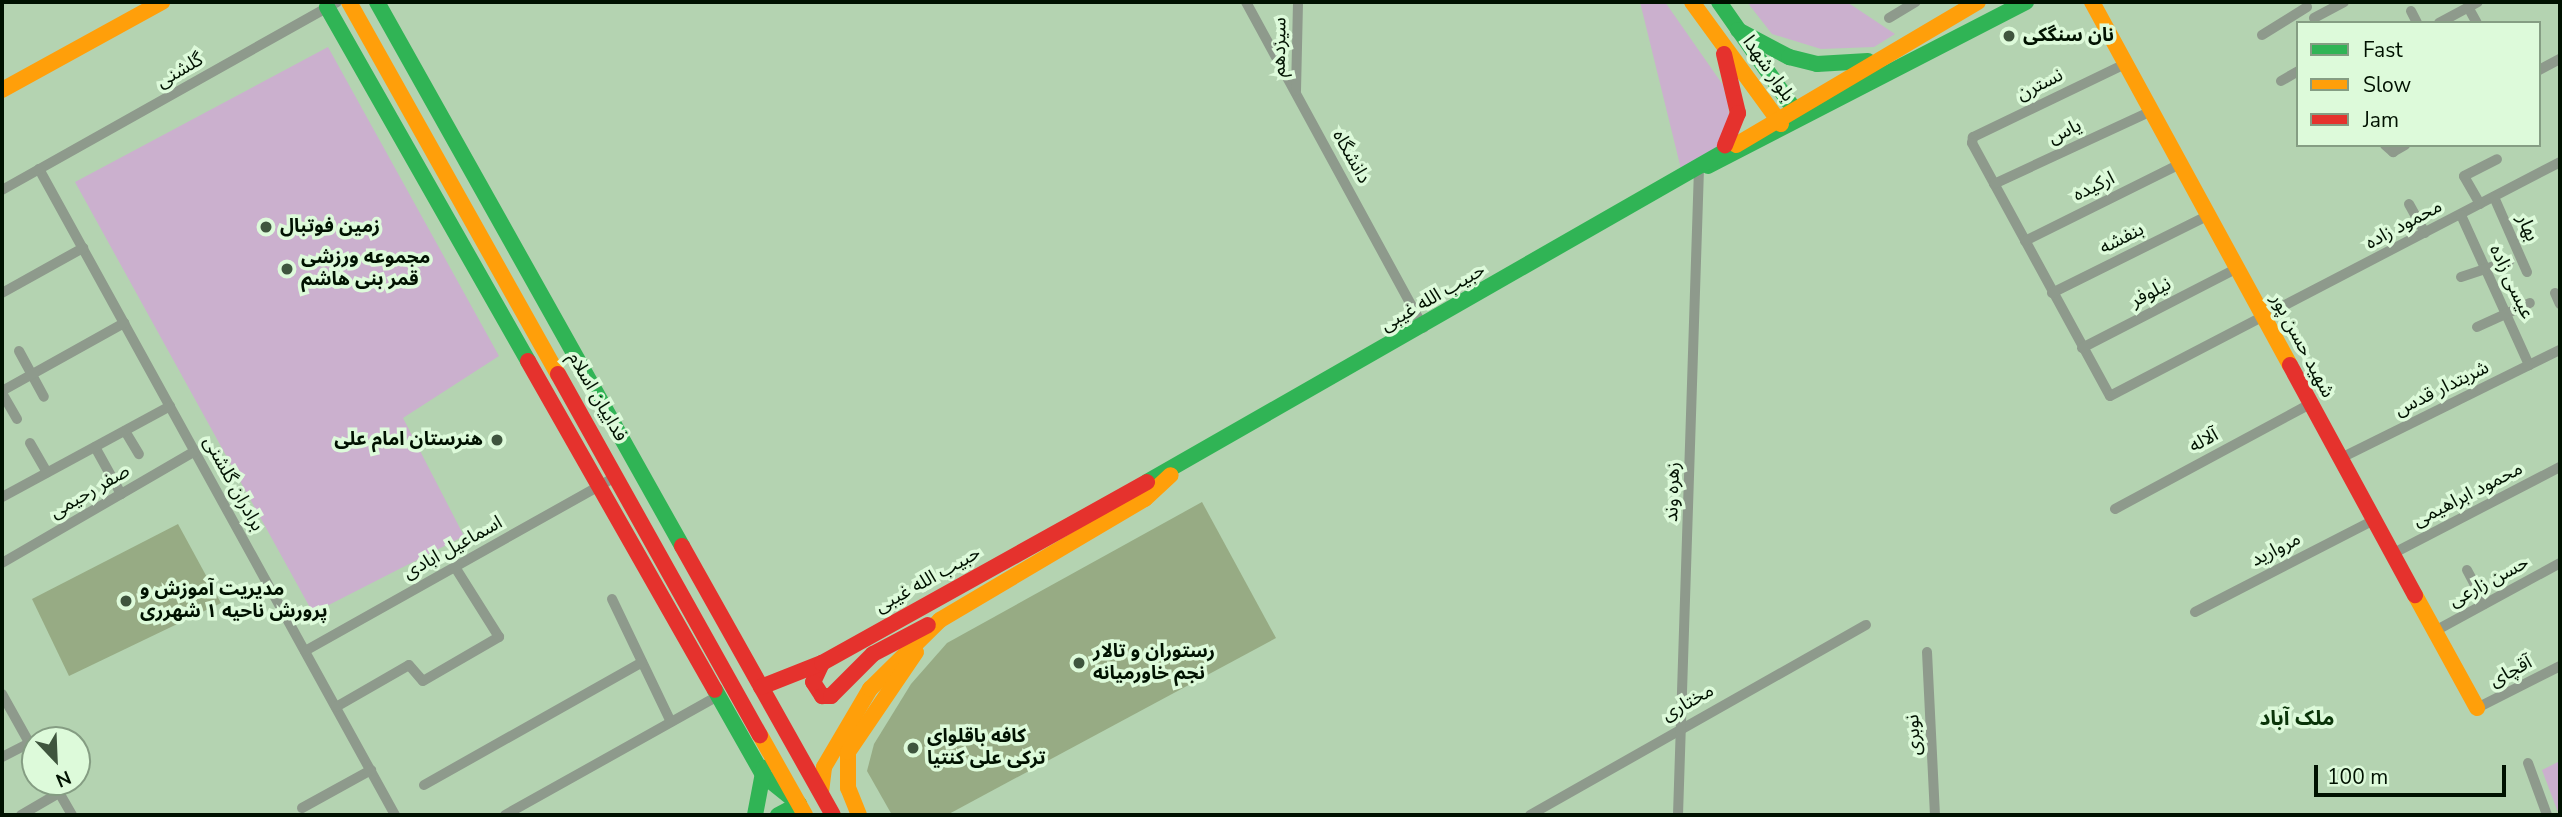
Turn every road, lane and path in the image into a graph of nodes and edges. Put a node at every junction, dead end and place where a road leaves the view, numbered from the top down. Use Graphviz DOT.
graph roads {
  1 [pos="349,2"];
  2 [pos="377,2"];
  3 [pos="1246,2"];
  4 [pos="1298,2"];
  5 [pos="1692,2"];
  6 [pos="1719,2"];
  7 [pos="1916,2"];
  8 [pos="2026,2"];
  9 [pos="2092,2"];
  10 [pos="2344,2"];
  11 [pos="157,3"];
  12 [pos="1976,3"];
  13 [pos="2473,4"];
  14 [pos="332,5"];
  15 [pos="2306,5"];
  16 [pos="2411,11"];
  17 [pos="1889,18"];
  18 [pos="2315,21"];
  19 [pos="2416,21"];
  20 [pos="2443,21"];
  21 [pos="1985,25"];
  22 [pos="1738,30"];
  23 [pos="1716,32"];
  24 [pos="2262,35"];
  25 [pos="2560,58"];
  26 [pos="1879,59"];
  27 [pos="2124,64"];
  28 [pos="2541,69"];
  29 [pos="2296,72"];
  30 [pos="2281,81"];
  31 [pos="2,90"];
  32 [pos="1296,93"];
  33 [pos="2151,111"];
  34 [pos="1796,113"];
  35 [pos="1780,122"];
  36 [pos="1724,148"];
  37 [pos="2497,159"];
  38 [pos="2560,162"];
  39 [pos="2180,164"];
  40 [pos="1699,169"];
  41 [pos="40,170"];
  42 [pos="1994,184"];
  43 [pos="2,190"];
  44 [pos="2494,197"];
  45 [pos="2409,204"];
  46 [pos="2480,204"];
  47 [pos="2461,215"];
  48 [pos="2207,216"];
  49 [pos="2425,233"];
  50 [pos="2025,241"];
  51 [pos="83,248"];
  52 [pos="2509,261"];
  53 [pos="2236,269"];
  54 [pos="2486,269"];
  55 [pos="2527,272"];
  56 [pos="2461,277"];
  57 [pos="2,293"];
  58 [pos="2052,293"];
  59 [pos="2530,303"];
  60 [pos="2507,313"];
  61 [pos="2264,318"];
  62 [pos="124,323"];
  63 [pos="2477,327"];
  64 [pos="1424,328"];
  65 [pos="2082,348"];
  66 [pos="2560,350"];
  67 [pos="19,351"];
  68 [pos="2529,365"];
  69 [pos="32,375"];
  70 [pos="2,392"];
  71 [pos="44,397"];
  72 [pos="2310,404"];
  73 [pos="170,406"];
  74 [pos="17,419"];
  75 [pos="125,430"];
  76 [pos="30,443"];
  77 [pos="95,447"];
  78 [pos="195,451"];
  79 [pos="139,454"];
  80 [pos="2339,459"];
  81 [pos="1185,461"];
  82 [pos="2560,467"];
  83 [pos="47,473"];
  84 [pos="617,475"];
  85 [pos="598,486"];
  86 [pos="121,494"];
  87 [pos="2,497"];
  88 [pos="2115,509"];
  89 [pos="2374,520"];
  90 [pos="2392,554"];
  91 [pos="2,563"];
  92 [pos="2560,563"];
  93 [pos="456,567"];
  94 [pos="2467,570"];
  95 [pos="612,599"];
  96 [pos="2486,604"];
  97 [pos="2195,612"];
  98 [pos="940,620"];
  99 [pos="1866,625"];
  100 [pos="2435,631"];
  101 [pos="305,651"];
  102 [pos="1927,652"];
  103 [pos="642,662"];
  104 [pos="822,663"];
  105 [pos="2560,666"];
  106 [pos="761,687"];
  107 [pos="2,694"];
  108 [pos="718,696"];
  109 [pos="336,707"];
  110 [pos="2477,708"];
  111 [pos="7,715"];
  112 [pos="671,722"];
  113 [pos="1685,724"];
  114 [pos="21,733"];
  115 [pos="765,742"];
  116 [pos="21,751"];
  117 [pos="2,757"];
  118 [pos="2528,763"];
  119 [pos="371,770"];
  120 [pos="763,775"];
  121 [pos="425,785"];
  122 [pos="821,792"];
  123 [pos="54,796"];
  124 [pos="61,796"];
  125 [pos="302,808"];
  126 [pos="802,810"];
  127 [pos="21,815"];
  128 [pos="72,815"];
  129 [pos="394,815"];
  130 [pos="505,815"];
  131 [pos="755,815"];
  132 [pos="778,815"];
  133 [pos="833,815"];
  134 [pos="859,815"];
  135 [pos="1530,815"];
  136 [pos="1678,815"];
  137 [pos="1935,815"];
  138 [pos="2547,815"];
  1 -- 84 [label="main road, فداییان اسلام"];
  2 -- 106 [label="main road, فداییان اسلام"];
  3 -- 32 [label="street, دانشگاه"];
  4 -- 32 [label="street, سیزدهم"];
  5 -- 23 [label="main road, بلوار شهدا"];
  6 -- 22 [label="main road, بلوار شهدا"];
  7 -- 17 [label="street"];
  8 -- 21 [label="main road, حبیب الله غیبی"];
  9 -- 27 [label="main road, شهید حسن پور"];
  10 -- 18 [label="street"];
  11 -- 31 [label="main road"];
  12 -- 21 [label="main road"];
  12 -- 26 [label="main road, حبیب الله غیبی"];
  13 -- 20 [label="street"];
  14 -- 41 [label="street, گلشنی"];
  14 -- 85 [label="main road"];
  15 -- 18 [label="street"];
  15 -- 24 [label="street"];
  16 -- 19 [label="street"];
  21 -- 34 [label="main road, حبیب الله غیبی"];
  22 -- 26 [label="main road"];
  22 -- 34 [label="main road, بلوار شهدا"];
  23 -- 35 [label="main road, بلوار شهدا"];
  23 -- 36 [label="main road"];
  25 -- 28 [label="street"];
  26 -- 34 [label="main road, حبیب الله غیبی"];
  27 -- 33 [label="main road, شهید حسن پور"];
  27 -- 42 [label="street, نسترن"];
  29 -- 30 [label="street"];
  32 -- 64 [label="street, دانشگاه"];
  33 -- 39 [label="main road, شهید حسن پور"];
  33 -- 42 [label="street, یاس"];
  34 -- 35 [label="main road, حبیب الله غیبی"];
  35 -- 36 [label="main road, حبیب الله غیبی"];
  35 -- 40 [label="main road, حبیب الله غیبی"];
  36 -- 40 [label="main road, حبیب الله غیبی"];
  37 -- 46 [label="street"];
  38 -- 44 [label="street, محمود زاده"];
  39 -- 48 [label="main road, شهید حسن پور"];
  39 -- 50 [label="street, ارکیده"];
  40 -- 64 [label="main road, حبیب الله غیبی"];
  40 -- 113 [label="street, زهره وند"];
  41 -- 43 [label="street, گلشنی"];
  41 -- 51 [label="street, برادران گلشنی"];
  42 -- 50 [label="street"];
  44 -- 46 [label="street, محمود زاده"];
  44 -- 55 [label="street, بهار"];
  45 -- 49 [label="street"];
  46 -- 47 [label="street, محمود زاده"];
  47 -- 49 [label="street, محمود زاده"];
  47 -- 54 [label="street, عيسی زاده"];
  48 -- 53 [label="main road, شهید حسن پور"];
  48 -- 58 [label="street, بنفشه"];
  49 -- 61 [label="street, محمود زاده"];
  50 -- 58 [label="street"];
  51 -- 57 [label="street"];
  51 -- 62 [label="street, برادران گلشنی"];
  52 -- 54 [label="street"];
  53 -- 61 [label="main road, شهید حسن پور"];
  53 -- 65 [label="street, نیلوفر"];
  54 -- 56 [label="street"];
  54 -- 60 [label="street, عيسی زاده"];
  58 -- 65 [label="street"];
  59 -- 60 [label="street"];
  60 -- 63 [label="street"];
  60 -- 68 [label="street, عيسی زاده"];
  61 -- 65 [label="street, محمود زاده"];
  61 -- 72 [label="main road, شهید حسن پور"];
  62 -- 69 [label="street"];
  62 -- 73 [label="street, برادران گلشنی"];
  64 -- 81 [label="main road, حبیب الله غیبی"];
  66 -- 68 [label="street, شربتدار قدس"];
  67 -- 69 [label="street"];
  68 -- 80 [label="street, شربتدار قدس"];
  69 -- 70 [label="street"];
  69 -- 71 [label="street"];
  70 -- 74 [label="street"];
  72 -- 80 [label="main road, شهید حسن پور"];
  72 -- 88 [label="street, آلاله"];
  73 -- 75 [label="street"];
  73 -- 78 [label="street, برادران گلشنی"];
  75 -- 77 [label="street"];
  75 -- 79 [label="street"];
  76 -- 83 [label="street"];
  77 -- 83 [label="street"];
  77 -- 86 [label="street"];
  78 -- 86 [label="street, صفر رحیمی"];
  78 -- 101 [label="street, برادران گلشنی"];
  80 -- 89 [label="main road, شهید حسن پور"];
  81 -- 98 [label="main road, حبیب الله غیبی"];
  81 -- 104 [label="main road, حبیب الله غیبی"];
  82 -- 90 [label="street, محمود ابراهیمی"];
  83 -- 87 [label="street"];
  84 -- 85 [label="street, اسماعیل ابادی"];
  84 -- 115 [label="main road, فداییان اسلام"];
  85 -- 93 [label="street, اسماعیل ابادی"];
  85 -- 108 [label="main road"];
  86 -- 91 [label="street, صفر رحیمی"];
  89 -- 90 [label="main road, شهید حسن پور"];
  89 -- 97 [label="street, مروارید"];
  90 -- 100 [label="main road, شهید حسن پور"];
  92 -- 96 [label="street, حسن زارعی"];
  93 -- 101 [label="street, اسماعیل ابادی"];
  93 -- 109 [label="street"];
  94 -- 96 [label="street"];
  95 -- 103 [label="street"];
  96 -- 100 [label="street, حسن زارعی"];
  98 -- 104 [label="main road"];
  98 -- 122 [label="main road, حبیب الله غیبی"];
  98 -- 134 [label="main road"];
  99 -- 113 [label="street, مختاری"];
  100 -- 110 [label="main road, شهید حسن پور"];
  101 -- 109 [label="street, برادران گلشنی"];
  102 -- 137 [label="street, نوبری"];
  103 -- 112 [label="street"];
  103 -- 121 [label="street"];
  104 -- 106 [label="main road, حبیب الله غیبی"];
  105 -- 110 [label="street, آقچای"];
  106 -- 122 [label="main road, فداییان اسلام"];
  107 -- 111 [label="street"];
  108 -- 112 [label="street"];
  108 -- 120 [label="main road"];
  109 -- 119 [label="street, برادران گلشنی"];
  111 -- 114 [label="street"];
  112 -- 130 [label="street"];
  113 -- 135 [label="street, مختاری"];
  113 -- 136 [label="street, زهره وند"];
  115 -- 120 [label="main road"];
  115 -- 126 [label="main road, فداییان اسلام"];
  116 -- 117 [label="street"];
  118 -- 138 [label="street"];
  119 -- 125 [label="street"];
  119 -- 129 [label="street, برادران گلشنی"];
  120 -- 126 [label="main road"];
  120 -- 131 [label="main road"];
  122 -- 126 [label="main road"];
  122 -- 133 [label="main road, فداییان اسلام"];
  123 -- 127 [label="street"];
  124 -- 128 [label="street"];
  126 -- 132 [label="main road"];
}
